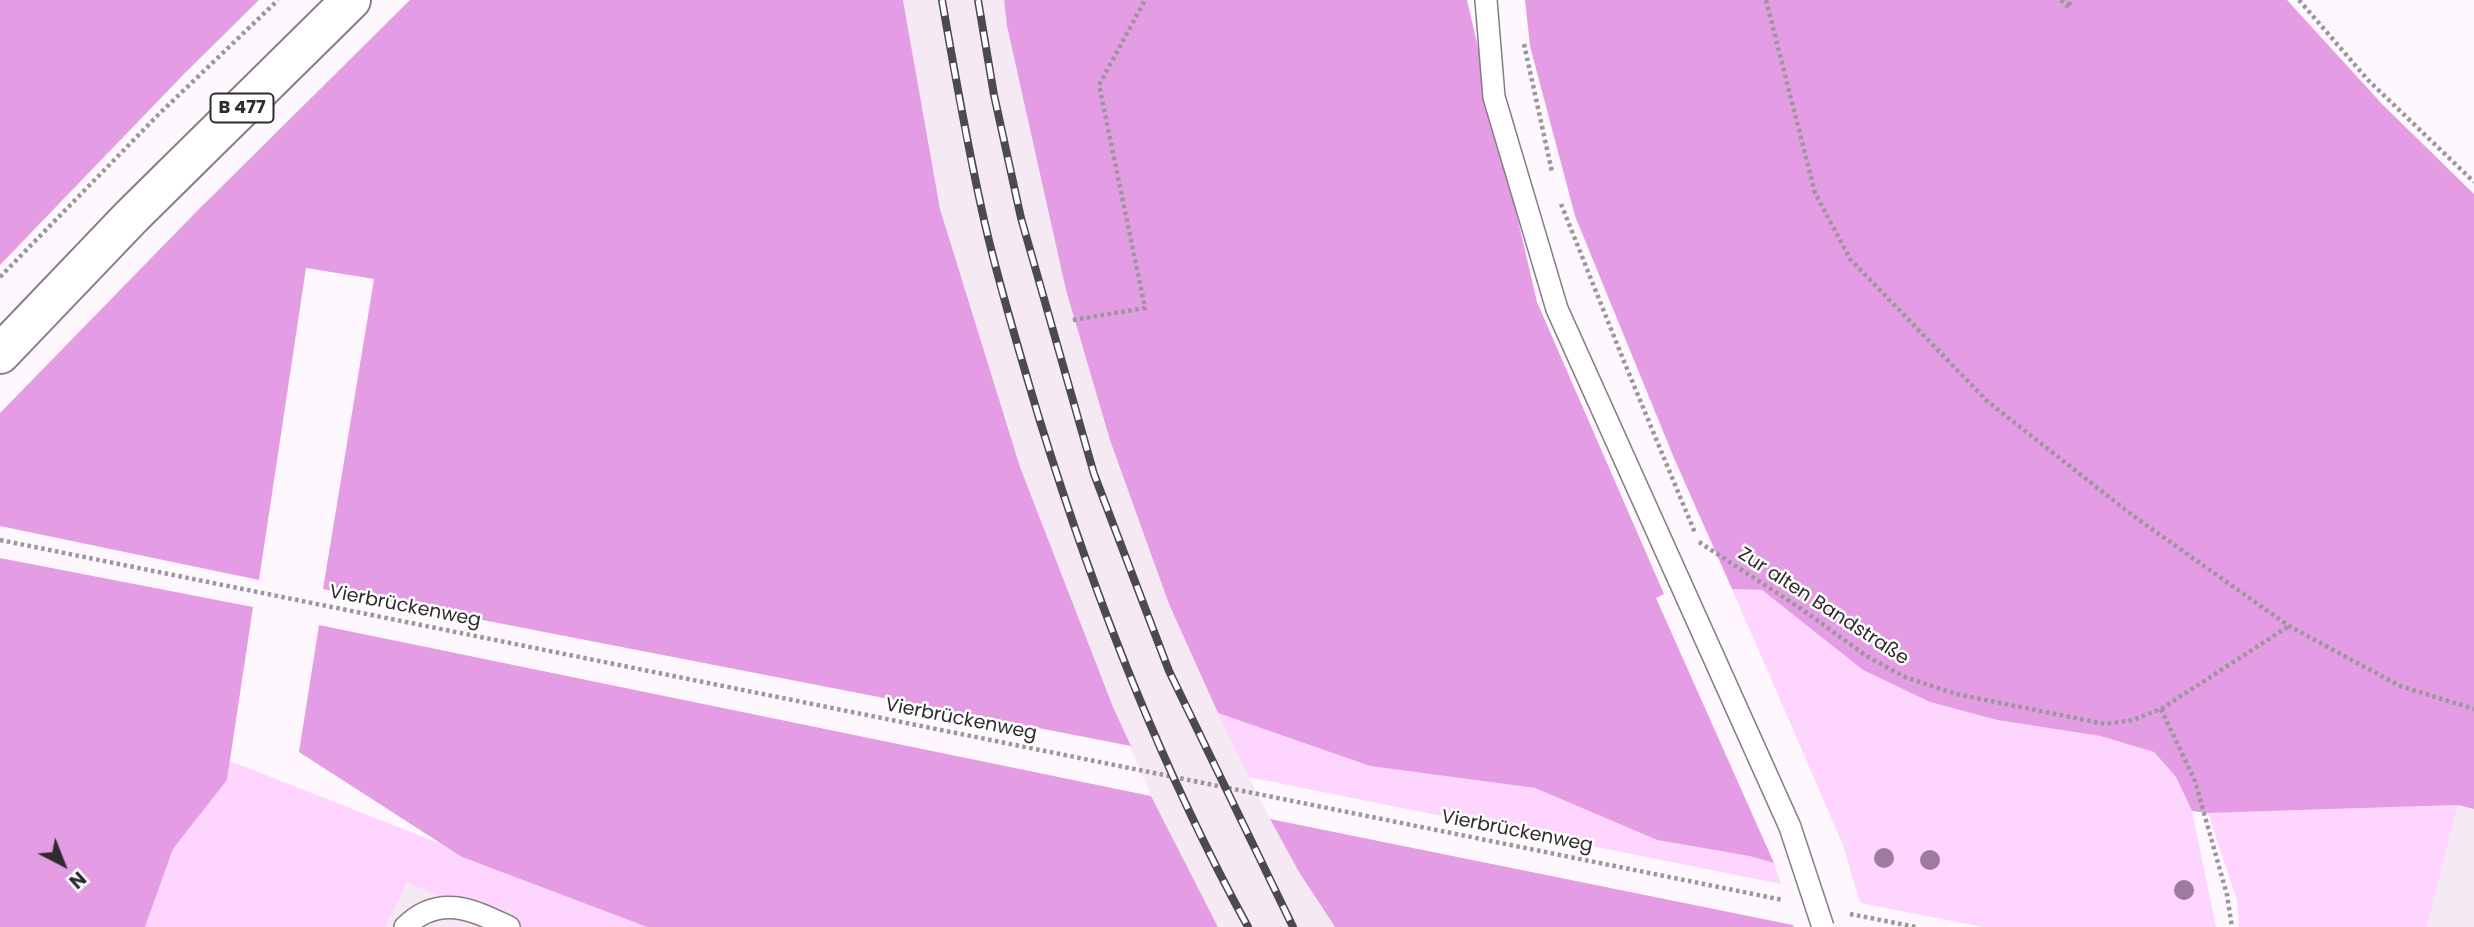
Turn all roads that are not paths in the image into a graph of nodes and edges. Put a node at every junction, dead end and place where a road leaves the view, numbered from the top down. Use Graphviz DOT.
graph roads {
  1 [pos="351,0"];
  2 [pos="1486,0"];
  3 [pos="0,354"];
  4 [pos="405,927"];
  5 [pos="509,927"];
  6 [pos="1823,927"];
  1 -- 3 [label="main road, B 477"];
  2 -- 6 [label="lane, bridge"];
  4 -- 5 [label="lane"];
}
